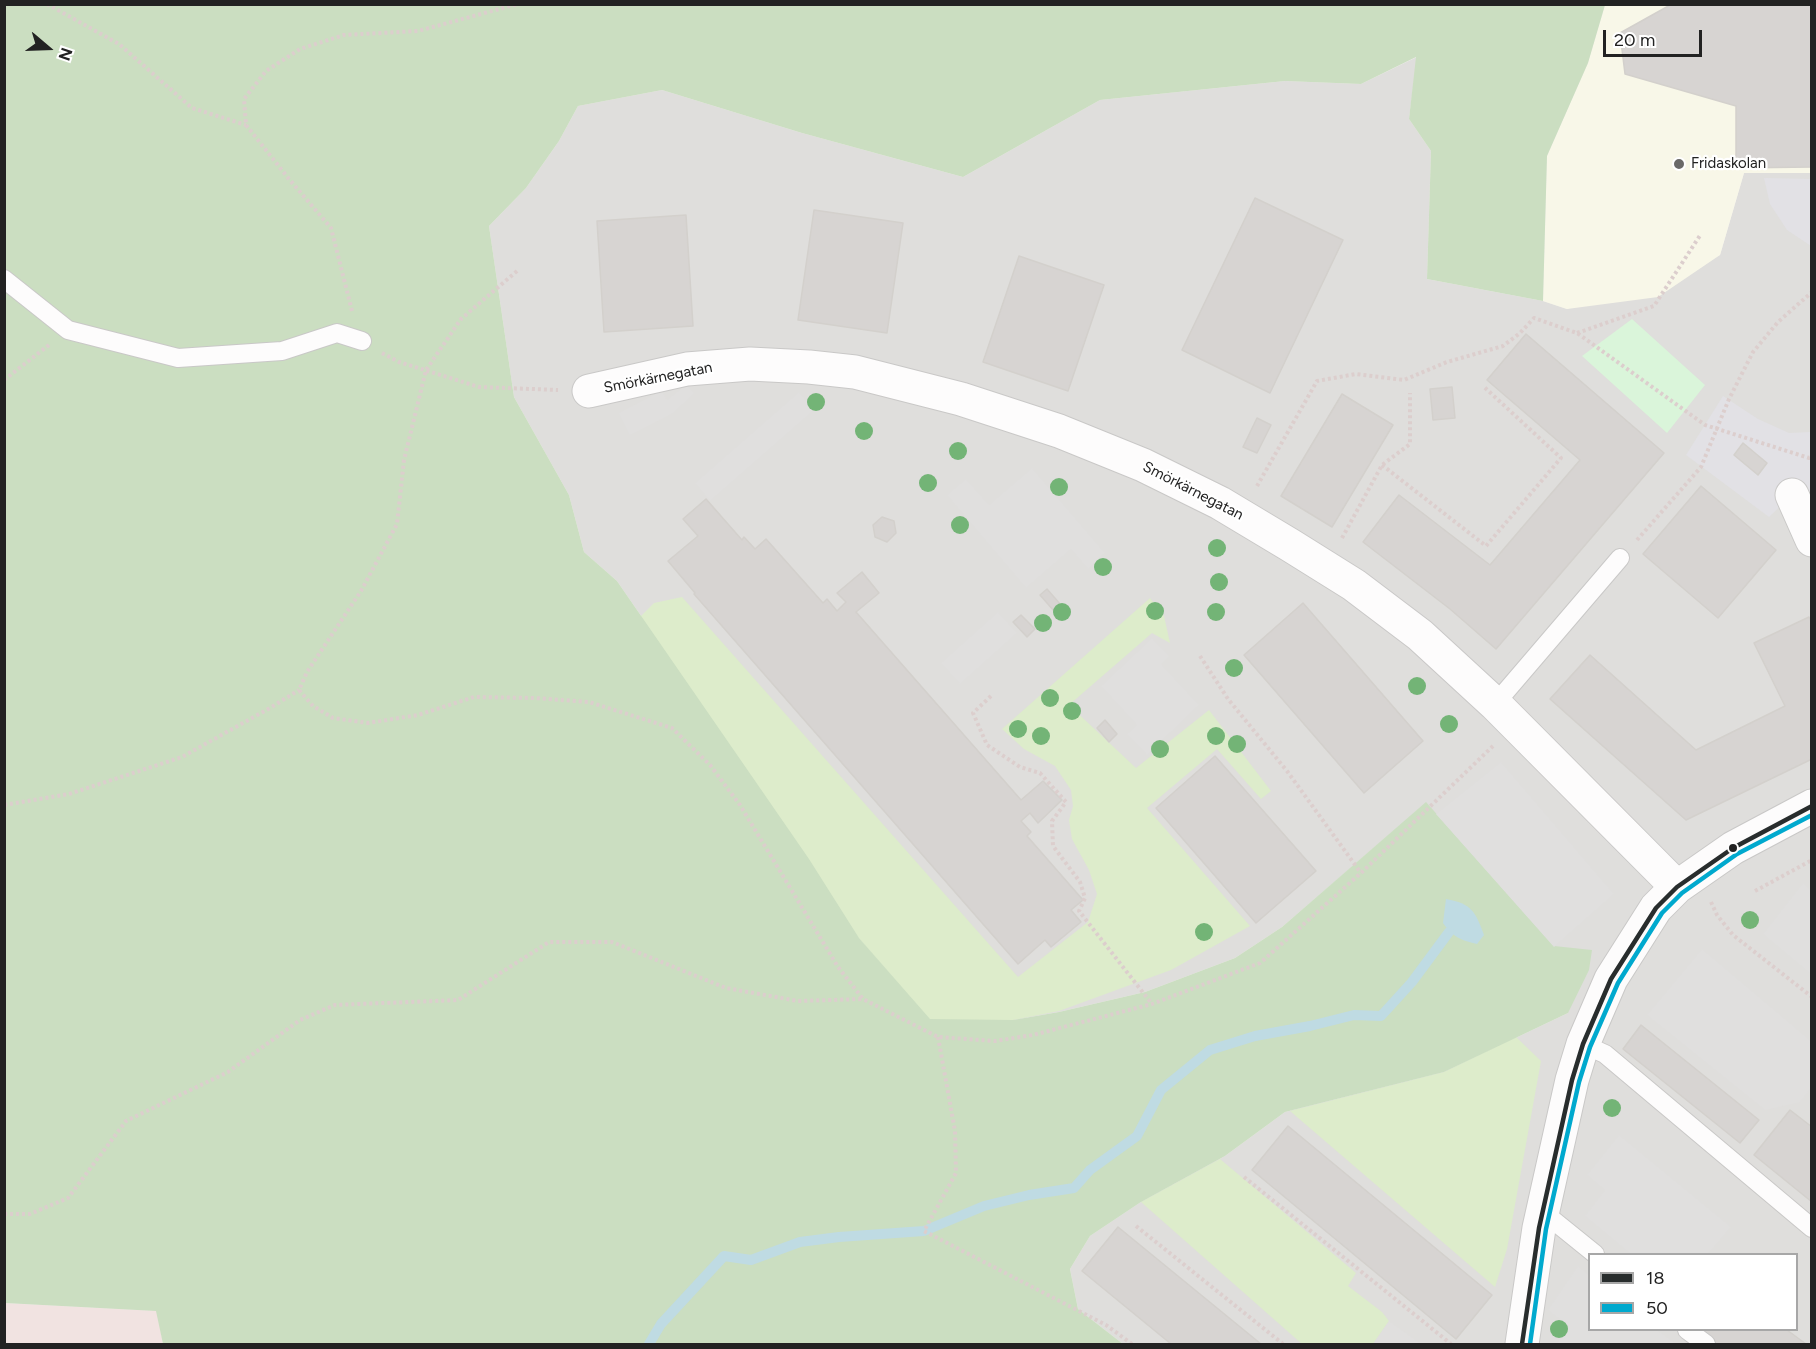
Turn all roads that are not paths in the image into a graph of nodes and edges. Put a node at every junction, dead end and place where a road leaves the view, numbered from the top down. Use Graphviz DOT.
graph roads {
  1 [pos="4,279"];
  2 [pos="362,341"];
  3 [pos="589,391"];
  4 [pos="1792,495"];
  5 [pos="1812,540"];
  6 [pos="1620,558"];
  7 [pos="1505,714"];
  8 [pos="1812,806"];
  9 [pos="1687,880"];
  10 [pos="1583,1044"];
  11 [pos="1543,1212"];
  12 [pos="1812,1227"];
  13 [pos="1594,1253"];
  14 [pos="1690,1331"];
  15 [pos="1522,1344"];
  16 [pos="1706,1344"];
  1 -- 2 [label="lane"];
  3 -- 7 [label="street, Smörkärnegatan"];
  4 -- 5 [label="street"];
  6 -- 7 [label="lane"];
  7 -- 9 [label="street, Smörkärnegatan"];
  8 -- 9 [label="street"];
  9 -- 10 [label="street"];
  10 -- 11 [label="street"];
  10 -- 12 [label="lane"];
  11 -- 13 [label="lane"];
  11 -- 15 [label="street"];
  14 -- 16 [label="lane"];
}
